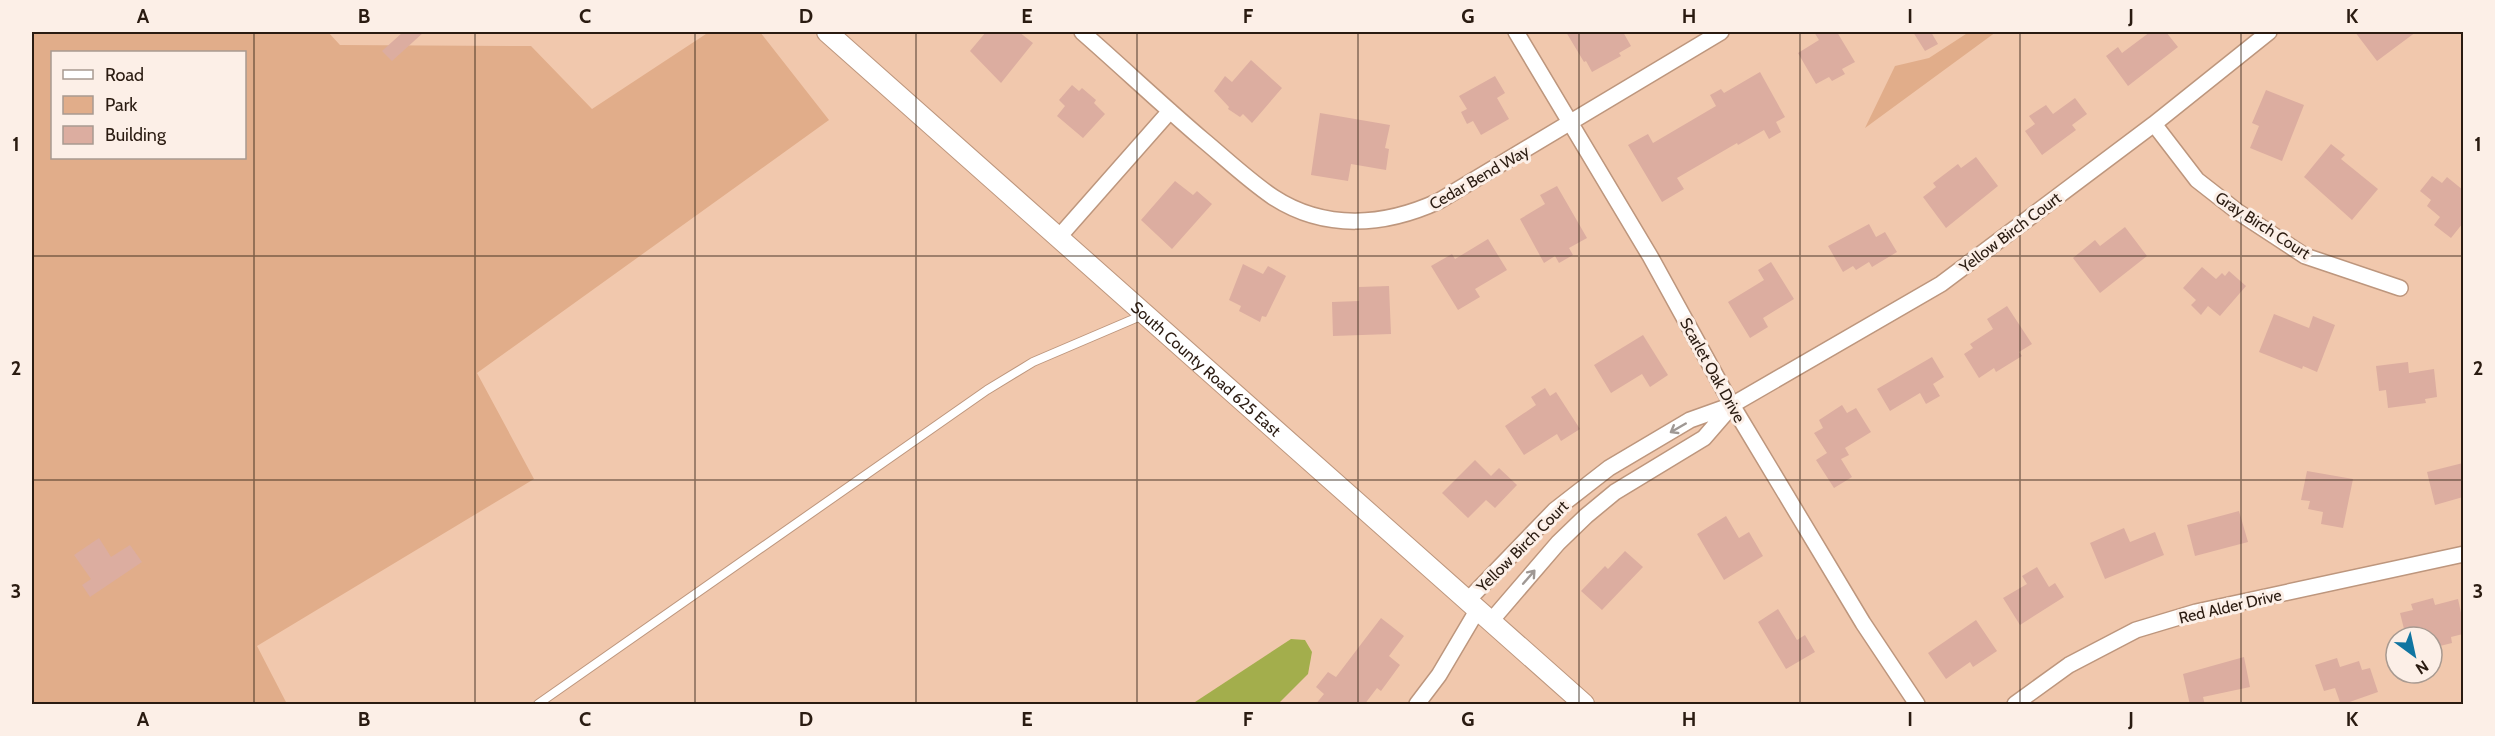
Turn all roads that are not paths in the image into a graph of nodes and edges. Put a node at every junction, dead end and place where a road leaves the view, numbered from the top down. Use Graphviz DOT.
graph roads {
  1 [pos="827,32"];
  2 [pos="1082,32"];
  3 [pos="1516,32"];
  4 [pos="1721,32"];
  5 [pos="2269,32"];
  6 [pos="1170,111"];
  7 [pos="1570,123"];
  8 [pos="2154,124"];
  9 [pos="1058,238"];
  10 [pos="2400,288"];
  11 [pos="1144,314"];
  12 [pos="1732,405"];
  13 [pos="2463,554"];
  14 [pos="1479,610"];
  15 [pos="538,705"];
  16 [pos="1417,705"];
  17 [pos="1584,705"];
  18 [pos="1917,705"];
  19 [pos="2014,705"];
  1 -- 9 [label="street, South County Road 625 East"];
  2 -- 6 [label="street, Cedar Bend Way"];
  3 -- 7 [label="street, Scarlet Oak Drive"];
  4 -- 7 [label="street, Cedar Bend Way"];
  5 -- 8 [label="street, Yellow Birch Court"];
  6 -- 7 [label="street, Cedar Bend Way"];
  6 -- 9 [label="street"];
  7 -- 12 [label="street, Scarlet Oak Drive"];
  8 -- 10 [label="street, Gray Birch Court"];
  8 -- 12 [label="street, Yellow Birch Court"];
  9 -- 11 [label="street, South County Road 625 East"];
  11 -- 14 [label="street, South County Road 625 East"];
  11 -- 15 [label="lane"];
  14 -- 12 [label="street, Yellow Birch Court, one-way"];
  12 -- 14 [label="street, Yellow Birch Court, one-way"];
  12 -- 18 [label="street, Scarlet Oak Drive"];
  13 -- 19 [label="street, Red Alder Drive"];
  14 -- 16 [label="street"];
  14 -- 17 [label="street, South County Road 625 East"];
}
